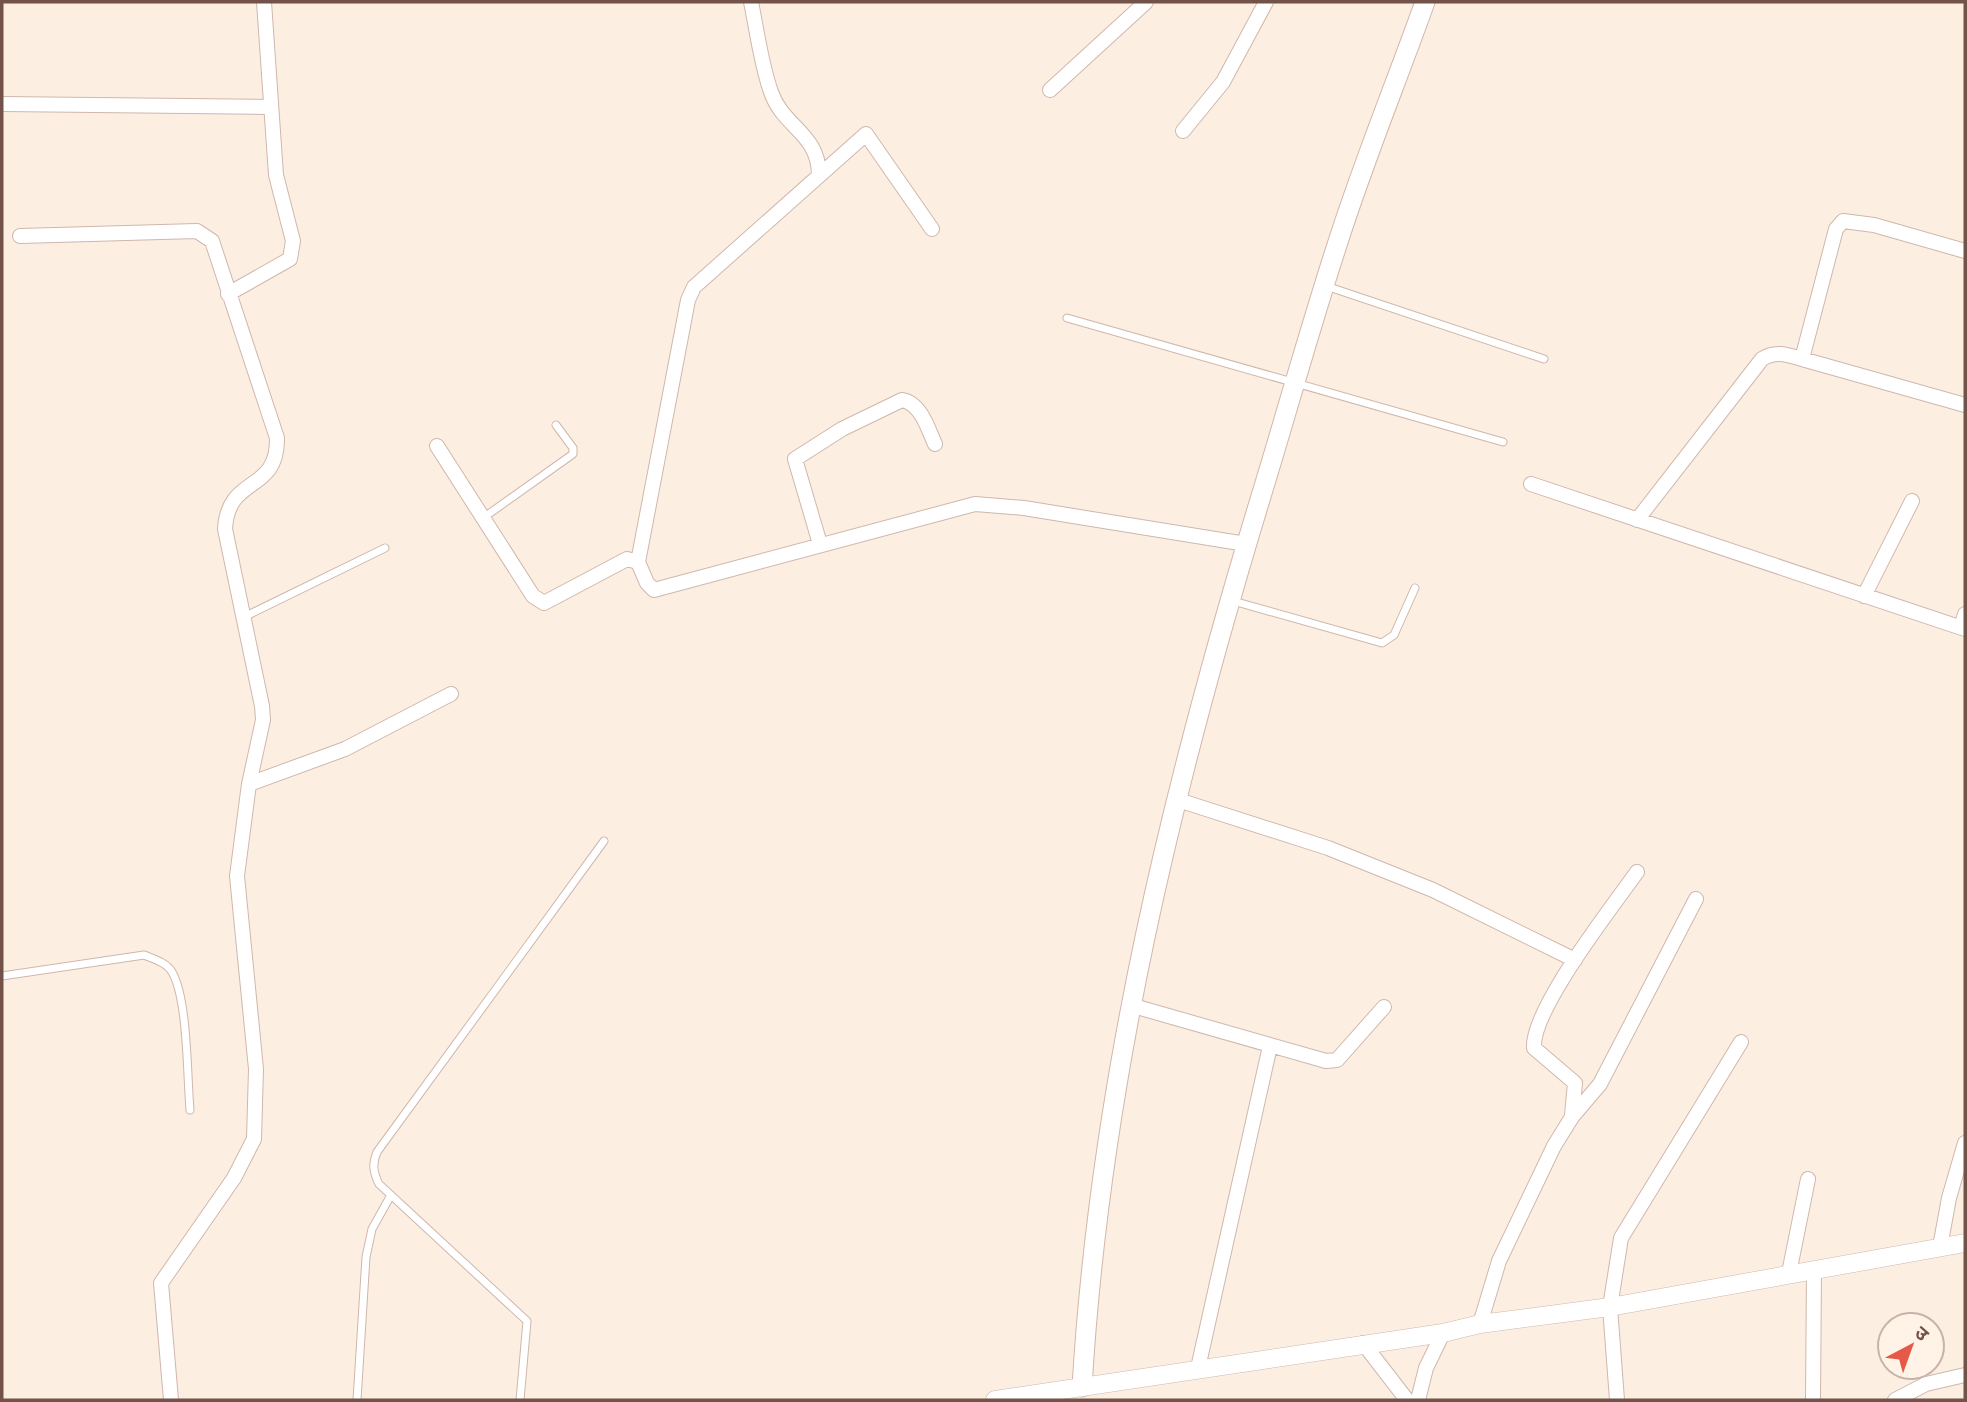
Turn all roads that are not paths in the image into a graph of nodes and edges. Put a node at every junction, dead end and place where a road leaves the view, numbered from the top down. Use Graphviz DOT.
graph roads {
  1 [pos="264,2"];
  2 [pos="751,2"];
  3 [pos="1146,2"];
  4 [pos="1266,2"];
  5 [pos="1423,3"];
  6 [pos="1050,90"];
  7 [pos="2,104"];
  8 [pos="270,107"];
  9 [pos="1183,131"];
  10 [pos="819,174"];
  11 [pos="932,229"];
  12 [pos="20,236"];
  13 [pos="1965,251"];
  14 [pos="1325,285"];
  15 [pos="228,294"];
  16 [pos="1067,318"];
  17 [pos="1544,359"];
  18 [pos="1802,359"];
  19 [pos="1296,381"];
  20 [pos="1965,405"];
  21 [pos="556,425"];
  22 [pos="1503,442"];
  23 [pos="935,444"];
  24 [pos="438,446"];
  25 [pos="1531,484"];
  26 [pos="1912,501"];
  27 [pos="483,518"];
  28 [pos="1637,520"];
  29 [pos="820,544"];
  30 [pos="1246,544"];
  31 [pos="385,548"];
  32 [pos="638,562"];
  33 [pos="1415,588"];
  34 [pos="1864,596"];
  35 [pos="1229,600"];
  36 [pos="244,617"];
  37 [pos="1964,623"];
  38 [pos="451,694"];
  39 [pos="249,783"];
  40 [pos="1175,799"];
  41 [pos="604,841"];
  42 [pos="1637,872"];
  43 [pos="1696,898"];
  44 [pos="1575,960"];
  45 [pos="2,976"];
  46 [pos="1130,1005"];
  47 [pos="1384,1007"];
  48 [pos="1741,1042"];
  49 [pos="1270,1046"];
  50 [pos="190,1110"];
  51 [pos="1572,1116"];
  52 [pos="1965,1143"];
  53 [pos="1808,1179"];
  54 [pos="391,1195"];
  55 [pos="1965,1242"];
  56 [pos="1940,1247"];
  57 [pos="1814,1270"];
  58 [pos="1789,1273"];
  59 [pos="1610,1307"];
  60 [pos="1480,1324"];
  61 [pos="1443,1333"];
  62 [pos="1363,1343"];
  63 [pos="1198,1368"];
  64 [pos="1965,1375"];
  65 [pos="1082,1387"];
  66 [pos="1015,1399"];
  67 [pos="171,1400"];
  68 [pos="357,1400"];
  69 [pos="520,1400"];
  70 [pos="995,1400"];
  71 [pos="1407,1400"];
  72 [pos="1418,1400"];
  73 [pos="1617,1400"];
  74 [pos="1813,1400"];
  75 [pos="1895,1400"];
  1 -- 8 [label="street"];
  2 -- 10 [label="street"];
  3 -- 6 [label="street"];
  4 -- 9 [label="street"];
  5 -- 14 [label="main road"];
  7 -- 8 [label="street"];
  8 -- 15 [label="street"];
  10 -- 11 [label="street"];
  10 -- 32 [label="street"];
  12 -- 15 [label="street"];
  13 -- 18 [label="street"];
  14 -- 17 [label="lane"];
  14 -- 19 [label="main road"];
  15 -- 36 [label="street"];
  16 -- 19 [label="lane"];
  18 -- 20 [label="street"];
  18 -- 28 [label="street"];
  19 -- 22 [label="lane"];
  19 -- 30 [label="main road"];
  21 -- 27 [label="lane"];
  23 -- 29 [label="street"];
  24 -- 27 [label="street"];
  25 -- 28 [label="street"];
  26 -- 34 [label="street"];
  27 -- 32 [label="street"];
  28 -- 34 [label="street"];
  29 -- 30 [label="street"];
  29 -- 32 [label="street"];
  30 -- 35 [label="main road"];
  31 -- 36 [label="lane"];
  33 -- 35 [label="lane"];
  34 -- 37 [label="street"];
  35 -- 40 [label="main road"];
  36 -- 39 [label="street"];
  38 -- 39 [label="street"];
  39 -- 67 [label="street"];
  40 -- 44 [label="street"];
  40 -- 46 [label="main road"];
  41 -- 54 [label="lane"];
  42 -- 44 [label="street"];
  43 -- 51 [label="street"];
  44 -- 51 [label="street"];
  45 -- 50 [label="lane"];
  46 -- 49 [label="street"];
  46 -- 65 [label="main road"];
  47 -- 49 [label="street"];
  48 -- 59 [label="street"];
  49 -- 63 [label="street"];
  51 -- 60 [label="street"];
  52 -- 56 [label="street"];
  53 -- 58 [label="street"];
  54 -- 68 [label="lane"];
  54 -- 69 [label="lane"];
  55 -- 56 [label="street"];
  56 -- 57 [label="street"];
  57 -- 58 [label="street"];
  57 -- 74 [label="street"];
  58 -- 59 [label="street"];
  59 -- 60 [label="street"];
  59 -- 73 [label="street"];
  60 -- 61 [label="street"];
  61 -- 62 [label="street"];
  61 -- 72 [label="street"];
  62 -- 63 [label="street"];
  62 -- 71 [label="street"];
  63 -- 65 [label="street"];
  64 -- 75 [label="street"];
  65 -- 66 [label="street"];
  66 -- 70 [label="street"];
}
